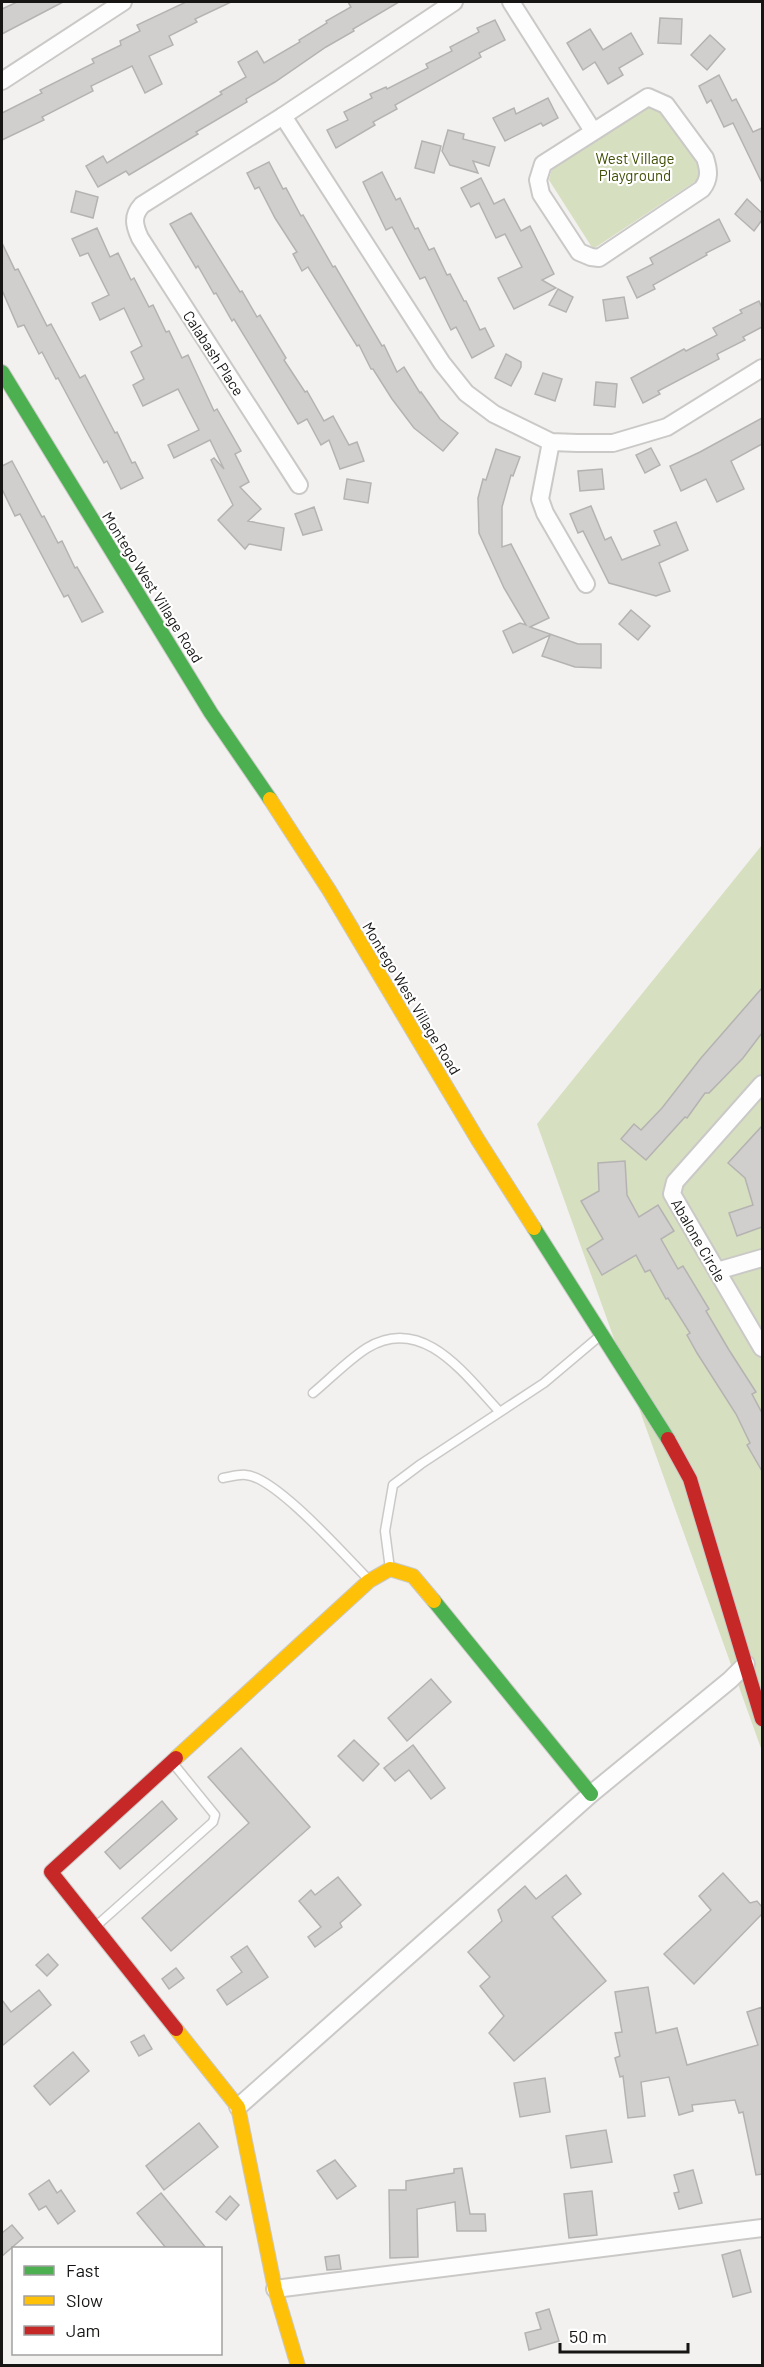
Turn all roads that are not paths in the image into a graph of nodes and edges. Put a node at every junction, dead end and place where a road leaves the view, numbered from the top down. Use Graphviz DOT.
graph roads {
  1 [pos="123,2"];
  2 [pos="454,2"];
  3 [pos="511,2"];
  4 [pos="2,81"];
  5 [pos="283,116"];
  6 [pos="592,131"];
  7 [pos="762,368"];
  8 [pos="2,372"];
  9 [pos="551,442"];
  10 [pos="299,485"];
  11 [pos="586,584"];
  12 [pos="762,1084"];
  13 [pos="762,1258"];
  14 [pos="717,1270"];
  15 [pos="601,1335"];
  16 [pos="762,1348"];
  17 [pos="313,1393"];
  18 [pos="499,1411"];
  19 [pos="223,1478"];
  20 [pos="390,1569"];
  21 [pos="369,1581"];
  22 [pos="746,1664"];
  23 [pos="762,1719"];
  24 [pos="172,1761"];
  25 [pos="591,1794"];
  26 [pos="95,1927"];
  27 [pos="238,2107"];
  28 [pos="762,2228"];
  29 [pos="275,2289"];
  30 [pos="298,2366"];
  1 -- 4 [label="street"];
  2 -- 5 [label="street"];
  3 -- 6 [label="street"];
  5 -- 9 [label="street"];
  5 -- 10 [label="street, Calabash Place"];
  6 -- 6 [label="street"];
  7 -- 9 [label="street"];
  8 -- 15 [label="street, Montego West Village Road"];
  9 -- 11 [label="street"];
  12 -- 14 [label="street, Abalone Circle"];
  13 -- 14 [label="street"];
  14 -- 16 [label="street, Abalone Circle"];
  15 -- 18 [label="lane"];
  15 -- 22 [label="street, Montego West Village Road"];
  17 -- 18 [label="lane"];
  18 -- 20 [label="lane"];
  19 -- 21 [label="lane"];
  20 -- 21 [label="street"];
  20 -- 25 [label="street"];
  21 -- 24 [label="street"];
  22 -- 23 [label="street, Montego West Village Road"];
  22 -- 25 [label="street"];
  24 -- 26 [label="lane"];
  24 -- 26 [label="street"];
  25 -- 27 [label="street"];
  26 -- 27 [label="street"];
  27 -- 29 [label="street"];
  28 -- 29 [label="street"];
  29 -- 30 [label="street"];
}
